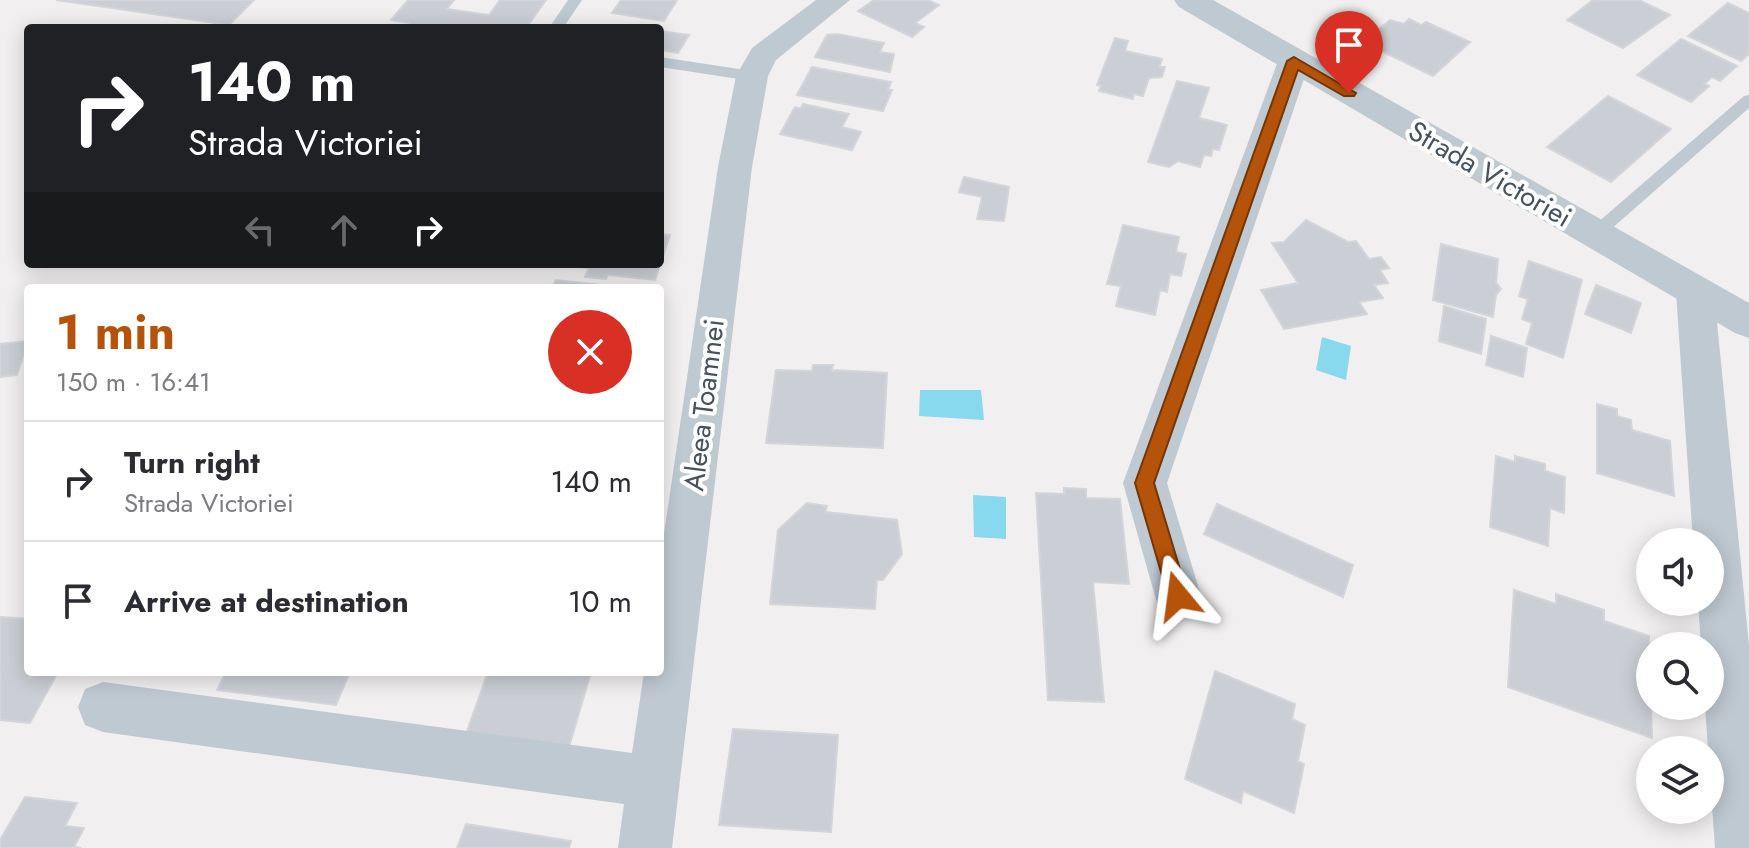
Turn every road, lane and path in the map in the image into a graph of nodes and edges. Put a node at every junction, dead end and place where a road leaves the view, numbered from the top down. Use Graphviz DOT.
graph roads {
  1 [pos="575,0"];
  2 [pos="835,0"];
  3 [pos="1190,0"];
  4 [pos="559,24"];
  5 [pos="1294,61"];
  6 [pos="664,63"];
  7 [pos="752,76"];
  8 [pos="1749,100"];
  9 [pos="1595,234"];
  10 [pos="1695,292"];
  11 [pos="1746,316"];
  12 [pos="1178,596"];
  13 [pos="103,707"];
  14 [pos="654,782"];
  15 [pos="645,848"];
  16 [pos="1742,848"];
  1 -- 4 [label="lane"];
  2 -- 7 [label="street, Aleea Toamnei"];
  3 -- 5 [label="street, Strada Victoriei"];
  5 -- 9 [label="street, Strada Victoriei"];
  5 -- 12 [label="street"];
  6 -- 7 [label="lane"];
  7 -- 14 [label="street, Aleea Toamnei"];
  8 -- 9 [label="lane"];
  9 -- 10 [label="street, Strada Victoriei"];
  10 -- 11 [label="street, Strada Victoriei"];
  10 -- 16 [label="street"];
  13 -- 14 [label="street"];
  14 -- 15 [label="street, Aleea Toamnei"];
}
